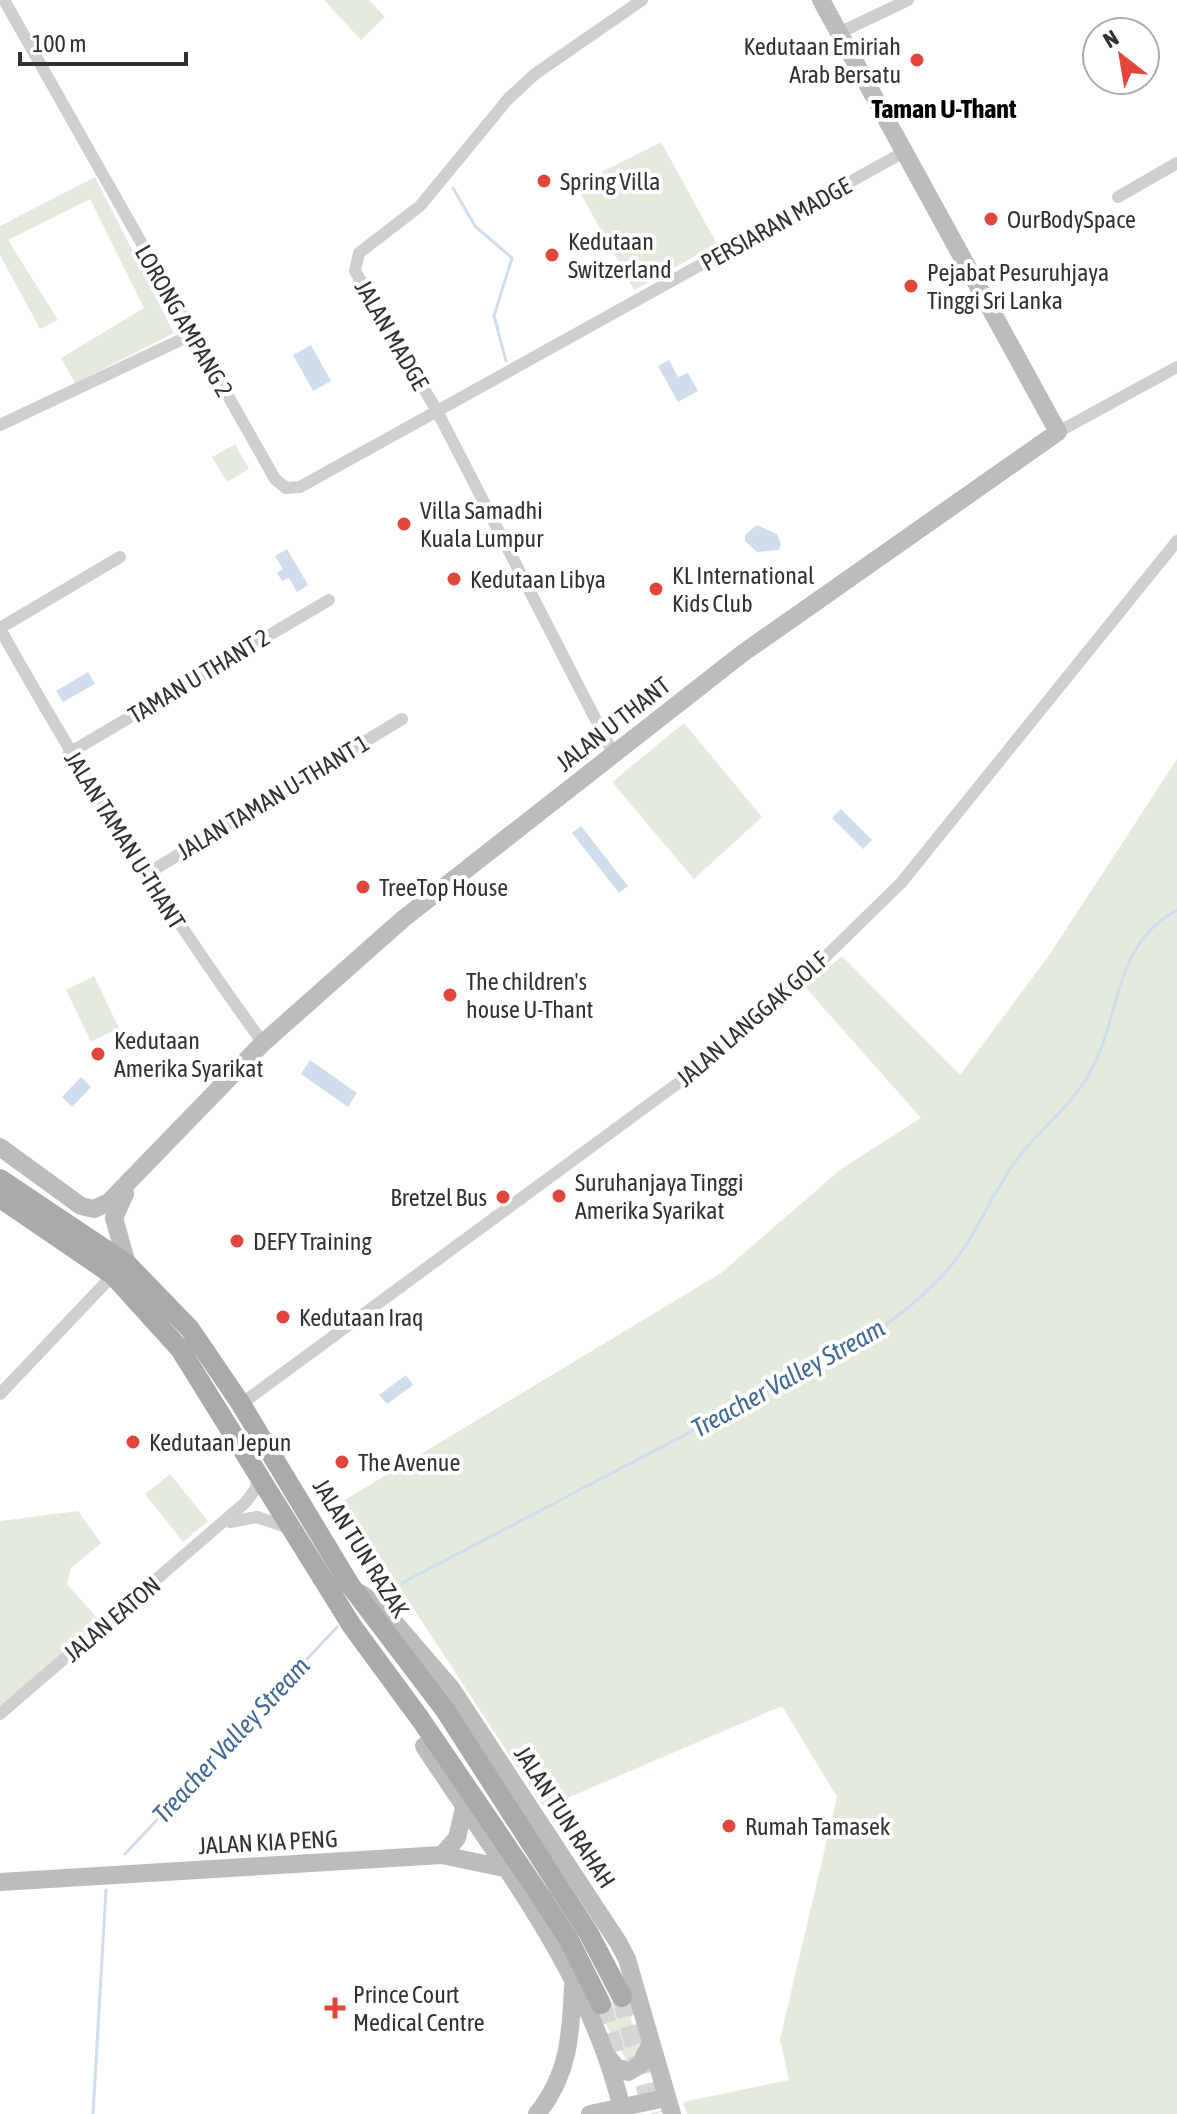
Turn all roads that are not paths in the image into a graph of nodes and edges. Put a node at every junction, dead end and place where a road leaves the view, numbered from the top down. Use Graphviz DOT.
graph roads {
  1 [pos="4,0"];
  2 [pos="642,0"];
  3 [pos="821,0"];
  4 [pos="908,0"];
  5 [pos="839,33"];
  6 [pos="904,152"];
  7 [pos="1177,163"];
  8 [pos="1118,197"];
  9 [pos="191,335"];
  10 [pos="1177,367"];
  11 [pos="437,411"];
  12 [pos="0,425"];
  13 [pos="1058,432"];
  14 [pos="1177,541"];
  15 [pos="120,557"];
  16 [pos="329,600"];
  17 [pos="0,629"];
  18 [pos="402,719"];
  19 [pos="69,753"];
  20 [pos="614,755"];
  21 [pos="145,875"];
  22 [pos="263,1043"];
  23 [pos="0,1147"];
  24 [pos="0,1168"];
  25 [pos="0,1179"];
  26 [pos="130,1184"];
  27 [pos="0,1198"];
  28 [pos="43,1209"];
  29 [pos="120,1270"];
  30 [pos="0,1394"];
  31 [pos="241,1404"];
  32 [pos="258,1471"];
  33 [pos="223,1524"];
  34 [pos="294,1530"];
  35 [pos="364,1645"];
  36 [pos="444,1692"];
  37 [pos="0,1714"];
  38 [pos="424,1746"];
  39 [pos="464,1808"];
  40 [pos="442,1855"];
  41 [pos="504,1868"];
  42 [pos="0,1882"];
  43 [pos="573,1982"];
  44 [pos="622,1997"];
  45 [pos="601,2004"];
  46 [pos="647,2050"];
  47 [pos="607,2056"];
  48 [pos="667,2109"];
  49 [pos="622,2111"];
  50 [pos="537,2114"];
  51 [pos="590,2114"];
  1 -- 9 [label="street, LORONG AMPANG 2"];
  2 -- 11 [label="street, JALAN MADGE"];
  3 -- 5 [label="street"];
  4 -- 5 [label="street"];
  5 -- 6 [label="street"];
  6 -- 11 [label="street, PERSIARAN MADGE"];
  6 -- 13 [label="street"];
  7 -- 8 [label="street"];
  9 -- 11 [label="street, LORONG AMPANG 2"];
  9 -- 12 [label="street"];
  10 -- 13 [label="street, JALAN U THANT"];
  11 -- 20 [label="street, JALAN MADGE"];
  13 -- 20 [label="street, JALAN U THANT"];
  14 -- 31 [label="street, JALAN LANGGAK GOLF"];
  15 -- 17 [label="street"];
  16 -- 19 [label="street, TAMAN U THANT 2"];
  17 -- 19 [label="street, JALAN TAMAN U-THANT"];
  18 -- 21 [label="street, JALAN TAMAN U-THANT 1"];
  19 -- 21 [label="street, JALAN TAMAN U-THANT"];
  20 -- 22 [label="street, JALAN U THANT"];
  21 -- 22 [label="street, JALAN TAMAN U-THANT"];
  22 -- 26 [label="street, JALAN U THANT"];
  23 -- 26 [label="street, JALAN U THANT"];
  24 -- 28 [label="street"];
  25 -- 28 [label="main road, JALAN TUN RAZAK"];
  26 -- 29 [label="street, JALAN U THANT"];
  27 -- 29 [label="main road, JALAN TUN RAZAK"];
  28 -- 29 [label="main road, JALAN TUN RAZAK"];
  29 -- 30 [label="street"];
  29 -- 31 [label="main road, JALAN TUN RAZAK"];
  29 -- 32 [label="main road, JALAN TUN RAZAK"];
  31 -- 36 [label="main road, JALAN TUN RAZAK"];
  32 -- 33 [label="street, JALAN EATON"];
  32 -- 34 [label="main road, JALAN TUN RAZAK"];
  33 -- 34 [label="street"];
  33 -- 37 [label="street, JALAN EATON"];
  34 -- 35 [label="main road, JALAN TUN RAZAK"];
  35 -- 38 [label="main road"];
  35 -- 45 [label="main road, JALAN TUN RAZAK"];
  36 -- 44 [label="main road, JALAN TUN RAZAK"];
  36 -- 46 [label="street"];
  36 -- 48 [label="street, JALAN TUN RAHAH"];
  38 -- 39 [label="street"];
  39 -- 40 [label="street"];
  39 -- 41 [label="street"];
  40 -- 41 [label="street, JALAN KIA PENG"];
  40 -- 42 [label="street, JALAN KIA PENG"];
  41 -- 43 [label="street"];
  43 -- 47 [label="street"];
  43 -- 50 [label="street"];
  46 -- 47 [label="street"];
  46 -- 48 [label="street"];
  47 -- 49 [label="street"];
  48 -- 49 [label="street"];
  49 -- 51 [label="street"];
}
